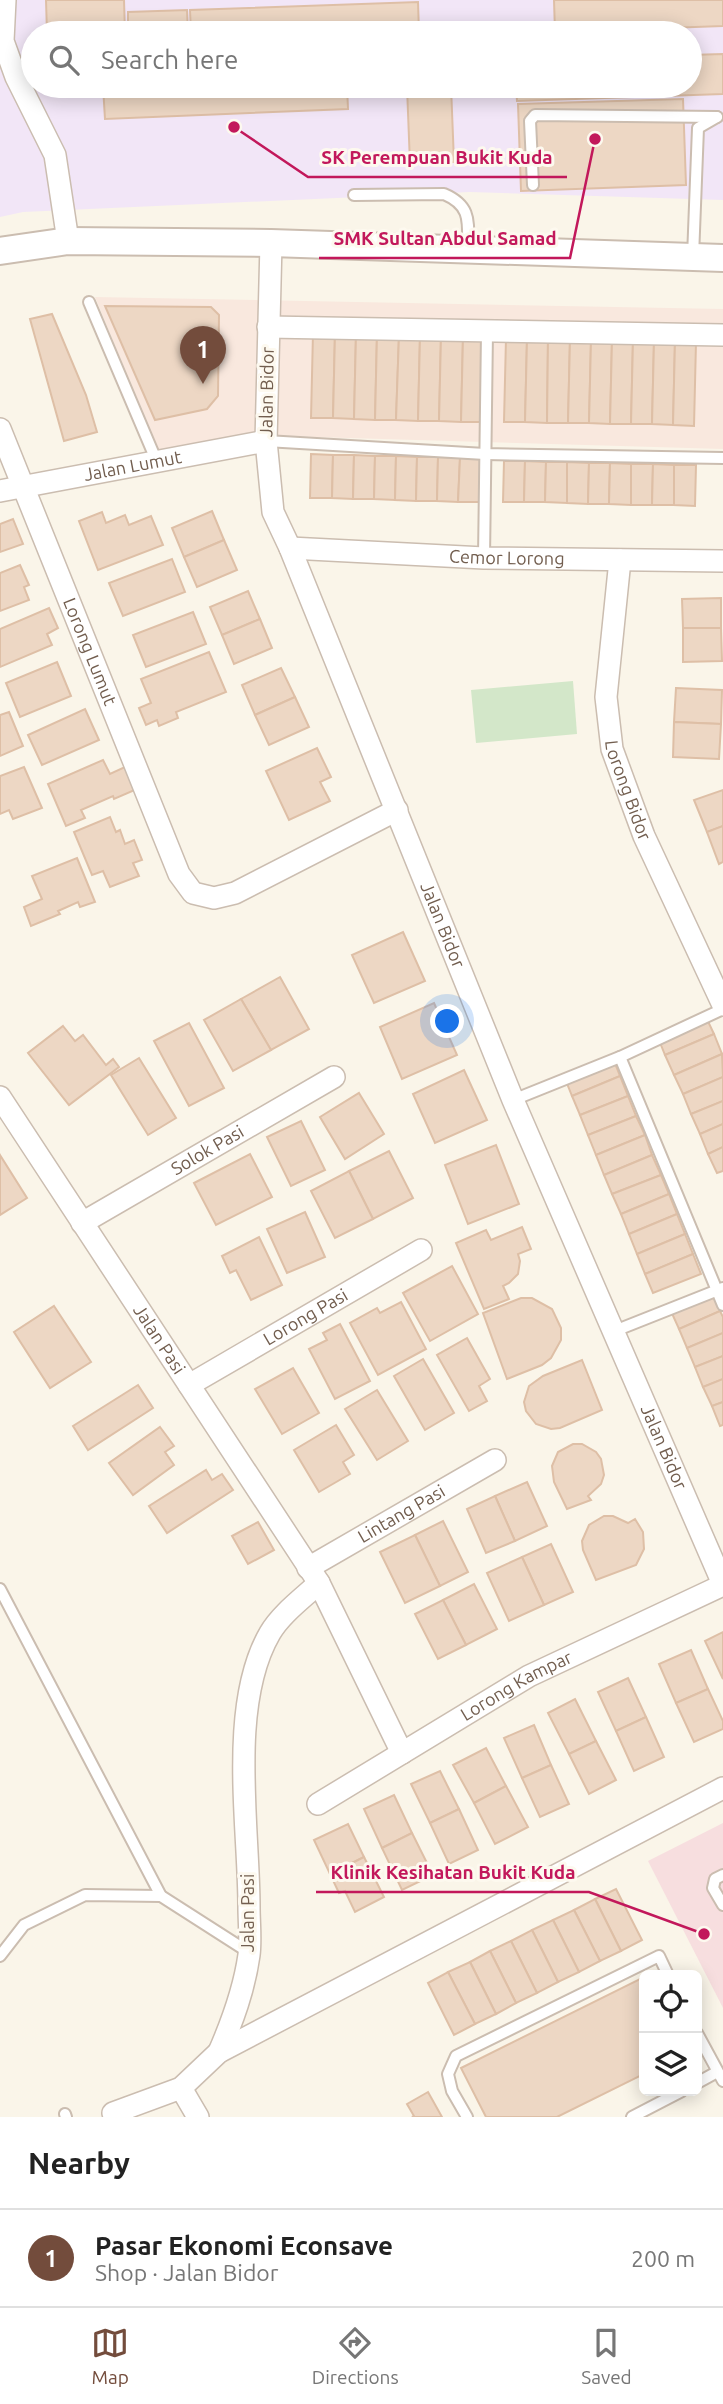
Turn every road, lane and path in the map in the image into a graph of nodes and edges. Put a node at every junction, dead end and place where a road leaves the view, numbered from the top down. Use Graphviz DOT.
graph roads {
  1 [pos="5,0"];
  2 [pos="21,87"];
  3 [pos="26,98"];
  4 [pos="720,116"];
  5 [pos="533,185"];
  6 [pos="354,195"];
  7 [pos="68,241"];
  8 [pos="271,243"];
  9 [pos="468,250"];
  10 [pos="0,251"];
  11 [pos="693,257"];
  12 [pos="723,258"];
  13 [pos="89,302"];
  14 [pos="268,327"];
  15 [pos="487,332"];
  16 [pos="723,335"];
  17 [pos="0,429"];
  18 [pos="266,441"];
  19 [pos="485,454"];
  20 [pos="723,458"];
  21 [pos="157,462"];
  22 [pos="25,486"];
  23 [pos="0,491"];
  24 [pos="290,548"];
  25 [pos="484,558"];
  26 [pos="620,560"];
  27 [pos="723,561"];
  28 [pos="397,810"];
  29 [pos="723,1007"];
  30 [pos="620,1057"];
  31 [pos="334,1077"];
  32 [pos="0,1097"];
  33 [pos="513,1100"];
  34 [pos="82,1223"];
  35 [pos="421,1250"];
  36 [pos="720,1290"];
  37 [pos="723,1305"];
  38 [pos="612,1332"];
  39 [pos="189,1385"];
  40 [pos="495,1460"];
  41 [pos="314,1575"];
  42 [pos="723,1584"];
  43 [pos="0,1589"];
  44 [pos="402,1753"];
  45 [pos="723,1788"];
  46 [pos="318,1804"];
  47 [pos="723,1875"];
  48 [pos="161,1896"];
  49 [pos="723,1905"];
  50 [pos="250,1953"];
  51 [pos="0,1956"];
  52 [pos="666,1970"];
  53 [pos="702,2043"];
  54 [pos="219,2052"];
  55 [pos="720,2077"];
  56 [pos="702,2082"];
  57 [pos="181,2088"];
  58 [pos="672,2096"];
  59 [pos="113,2113"];
  60 [pos="198,2117"];
  61 [pos="467,2117"];
  62 [pos="632,2117"];
  1 -- 2 [label="street"];
  3 -- 7 [label="street"];
  4 -- 5 [label="lane"];
  4 -- 11 [label="lane"];
  6 -- 9 [label="lane"];
  7 -- 8 [label="street"];
  7 -- 10 [label="street"];
  8 -- 9 [label="street"];
  8 -- 14 [label="street, Jalan Bidor"];
  9 -- 11 [label="street"];
  11 -- 12 [label="street"];
  13 -- 21 [label="lane"];
  14 -- 15 [label="street"];
  14 -- 18 [label="street, Jalan Bidor"];
  15 -- 16 [label="street"];
  15 -- 19 [label="lane"];
  17 -- 22 [label="street, Lorong Lumut"];
  18 -- 19 [label="lane"];
  18 -- 21 [label="street, Jalan Lumut"];
  18 -- 24 [label="street, Jalan Bidor"];
  19 -- 20 [label="lane"];
  19 -- 25 [label="lane"];
  21 -- 22 [label="street, Jalan Lumut"];
  22 -- 23 [label="street, Jalan Lumut"];
  22 -- 28 [label="street, Lorong Lumut"];
  24 -- 25 [label="street, Cemor Lorong"];
  24 -- 28 [label="street, Jalan Bidor"];
  25 -- 26 [label="street, Cemor Lorong"];
  26 -- 27 [label="street, Cemor Lorong"];
  26 -- 29 [label="street, Lorong Bidor"];
  28 -- 33 [label="street, Jalan Bidor"];
  29 -- 30 [label="lane"];
  30 -- 33 [label="lane"];
  30 -- 36 [label="lane"];
  31 -- 34 [label="street, Solok Pasi"];
  32 -- 34 [label="street, Jalan Pasi"];
  33 -- 38 [label="street, Jalan Bidor"];
  34 -- 39 [label="street, Jalan Pasi"];
  35 -- 39 [label="street, Lorong Pasi"];
  36 -- 37 [label="lane"];
  36 -- 38 [label="lane"];
  38 -- 42 [label="street, Jalan Bidor"];
  39 -- 41 [label="street, Jalan Pasi"];
  40 -- 41 [label="street, Lintang Pasi"];
  41 -- 44 [label="street, Jalan Pasi"];
  41 -- 50 [label="street, Jalan Pasi"];
  42 -- 44 [label="street, Lorong Kampar"];
  43 -- 48 [label="lane"];
  44 -- 46 [label="street, Lorong Kampar"];
  45 -- 54 [label="street"];
  47 -- 49 [label="lane"];
  48 -- 50 [label="lane"];
  48 -- 51 [label="lane"];
  50 -- 54 [label="street, Jalan Pasi"];
  52 -- 61 [label="lane"];
  53 -- 55 [label="lane"];
  54 -- 57 [label="street"];
  55 -- 56 [label="lane"];
  57 -- 59 [label="street"];
  57 -- 60 [label="street"];
  58 -- 62 [label="lane"];
}
